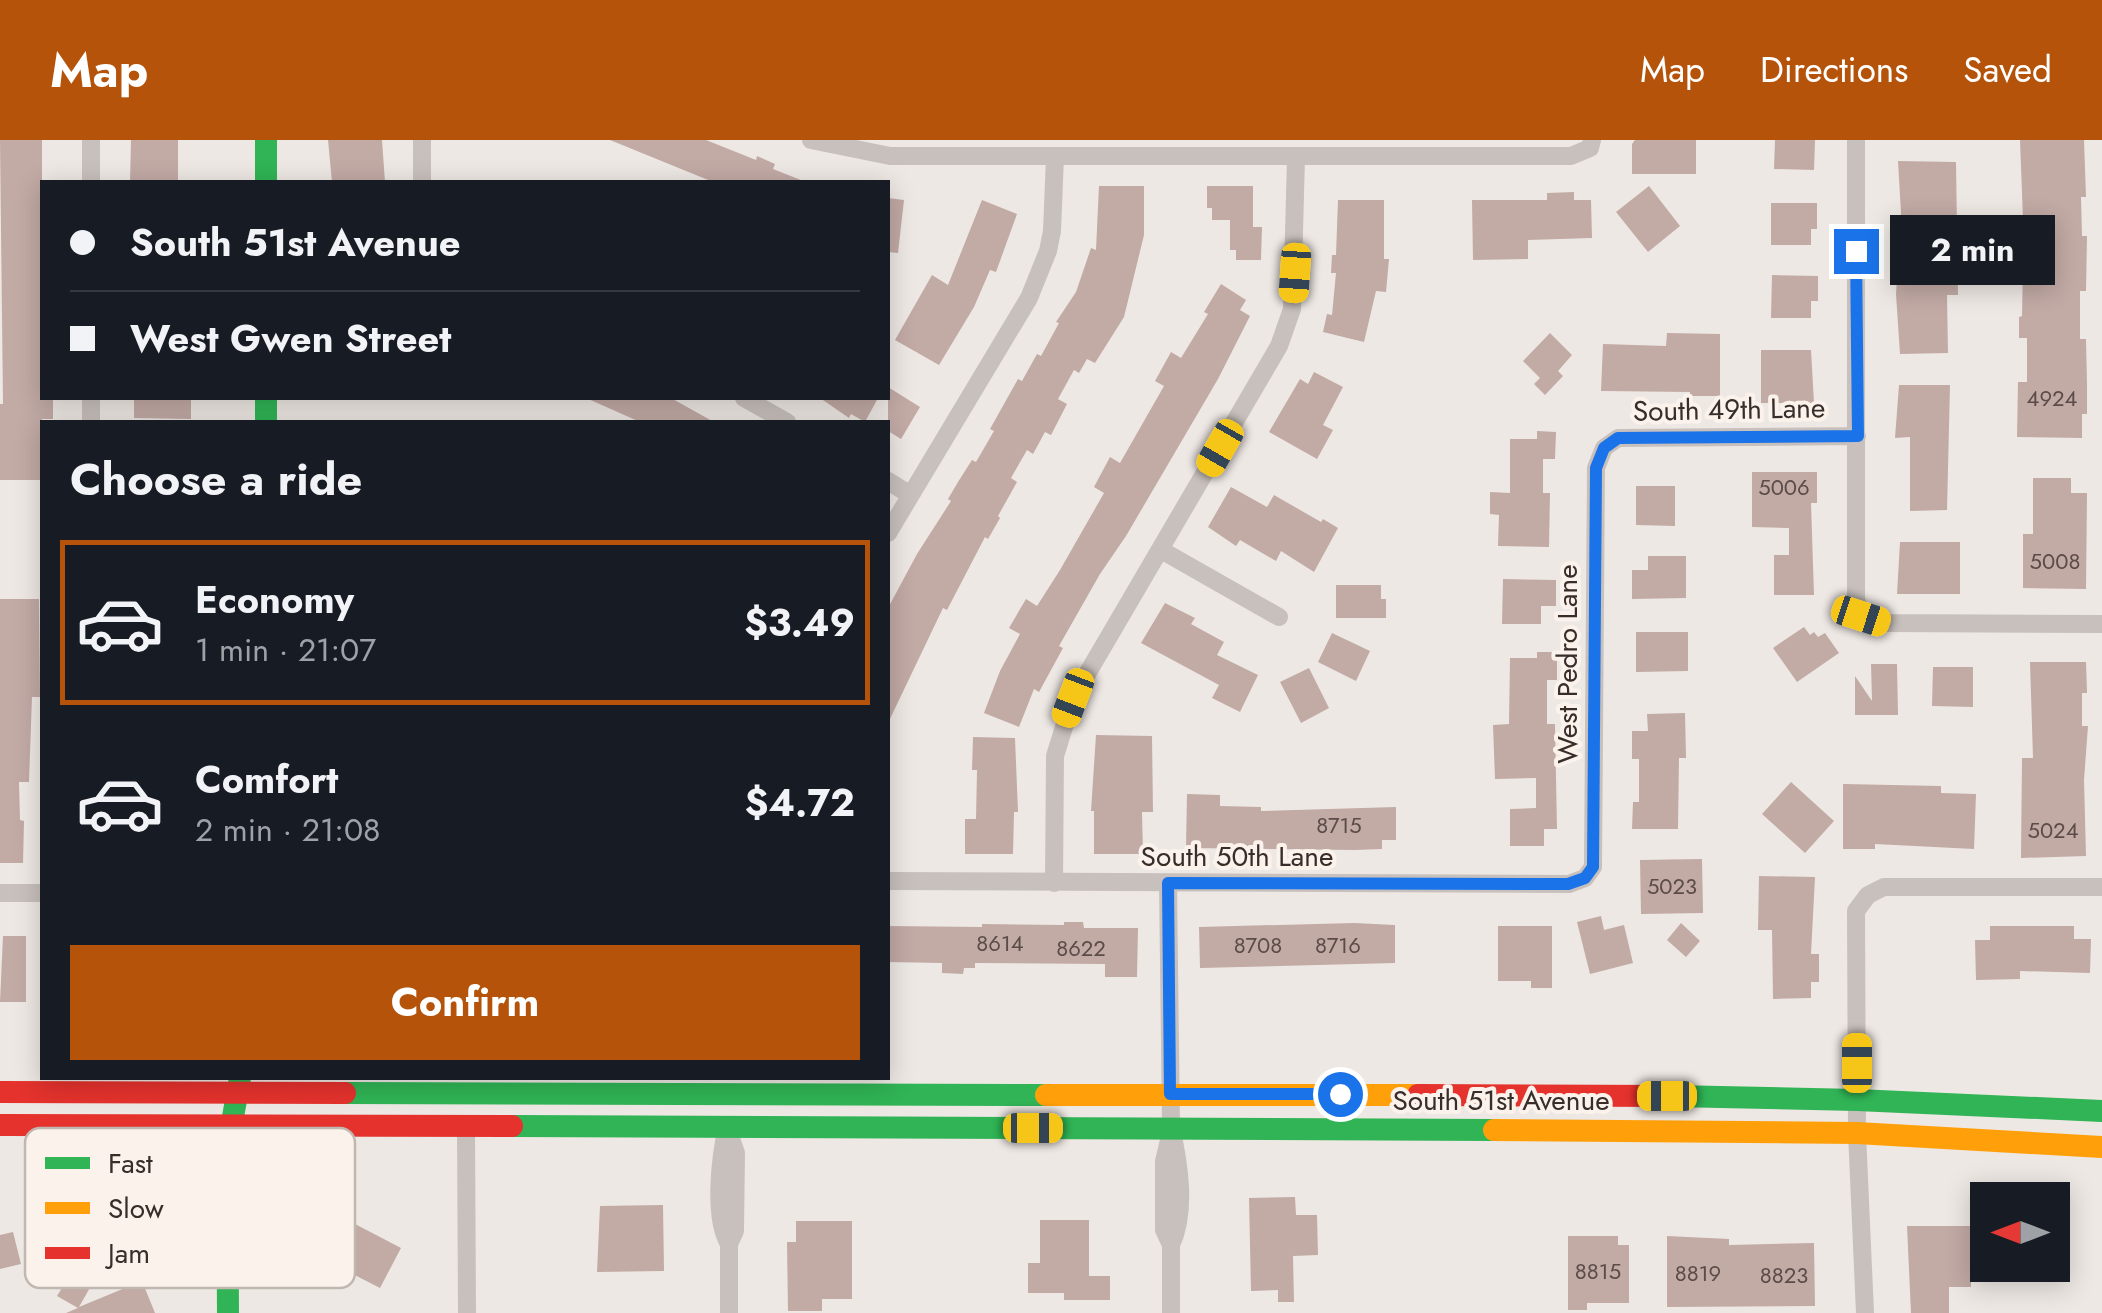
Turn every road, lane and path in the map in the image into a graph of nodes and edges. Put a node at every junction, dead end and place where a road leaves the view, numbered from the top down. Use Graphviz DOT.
graph roads {
  1 [pos="91,140"];
  2 [pos="266,140"];
  3 [pos="422,140"];
  4 [pos="811,140"];
  5 [pos="1856,140"];
  6 [pos="1591,144"];
  7 [pos="1170,148"];
  8 [pos="1055,157"];
  9 [pos="1296,157"];
  10 [pos="91,180"];
  11 [pos="266,180"];
  12 [pos="422,180"];
  13 [pos="748,400"];
  14 [pos="783,420"];
  15 [pos="1858,436"];
  16 [pos="1604,448"];
  17 [pos="890,482"];
  18 [pos="910,494"];
  19 [pos="890,529"];
  20 [pos="1161,550"];
  21 [pos="1279,617"];
  22 [pos="2102,624"];
  23 [pos="1585,878"];
  24 [pos="890,881"];
  25 [pos="1054,883"];
  26 [pos="1168,883"];
  27 [pos="2102,887"];
  28 [pos="0,893"];
  29 [pos="40,893"];
  30 [pos="240,1085"];
  31 [pos="0,1092"];
  32 [pos="726,1094"];
  33 [pos="1170,1094"];
  34 [pos="1858,1100"];
  35 [pos="2102,1110"];
  36 [pos="0,1125"];
  37 [pos="466,1126"];
  38 [pos="229,1127"];
  39 [pos="727,1127"];
  40 [pos="1172,1127"];
  41 [pos="1858,1133"];
  42 [pos="2102,1147"];
  43 [pos="228,1288"];
  44 [pos="228,1313"];
  45 [pos="466,1313"];
  46 [pos="729,1313"];
  47 [pos="1171,1313"];
  48 [pos="1865,1313"];
  1 -- 10 [label="street"];
  2 -- 11 [label="main road"];
  3 -- 12 [label="street"];
  4 -- 8 [label="street"];
  5 -- 15 [label="street"];
  6 -- 9 [label="street"];
  7 -- 8 [label="street"];
  7 -- 9 [label="street"];
  8 -- 18 [label="street"];
  9 -- 20 [label="street"];
  13 -- 14 [label="street"];
  15 -- 16 [label="street, South 49th Lane"];
  15 -- 22 [label="street"];
  16 -- 23 [label="street, West Pedro Lane"];
  17 -- 18 [label="street"];
  18 -- 19 [label="street"];
  20 -- 21 [label="street"];
  20 -- 25 [label="street"];
  23 -- 26 [label="street, South 50th Lane"];
  24 -- 25 [label="street, South 50th Lane"];
  25 -- 26 [label="street, South 50th Lane"];
  26 -- 33 [label="street"];
  27 -- 34 [label="street"];
  28 -- 29 [label="street"];
  30 -- 31 [label="main road, South 51st Avenue"];
  30 -- 32 [label="main road, South 51st Avenue"];
  30 -- 38 [label="main road"];
  32 -- 33 [label="main road, South 51st Avenue"];
  32 -- 39 [label="street"];
  33 -- 34 [label="main road, South 51st Avenue"];
  33 -- 40 [label="street"];
  34 -- 35 [label="main road, South 51st Avenue"];
  34 -- 41 [label="street"];
  36 -- 38 [label="main road, South 51st Avenue"];
  37 -- 38 [label="main road, South 51st Avenue"];
  37 -- 39 [label="main road, South 51st Avenue"];
  37 -- 45 [label="street"];
  39 -- 40 [label="main road, South 51st Avenue"];
  39 -- 46 [label="street"];
  40 -- 41 [label="main road, South 51st Avenue"];
  40 -- 47 [label="street"];
  41 -- 42 [label="main road, South 51st Avenue"];
  41 -- 48 [label="street"];
  43 -- 44 [label="main road"];
}
